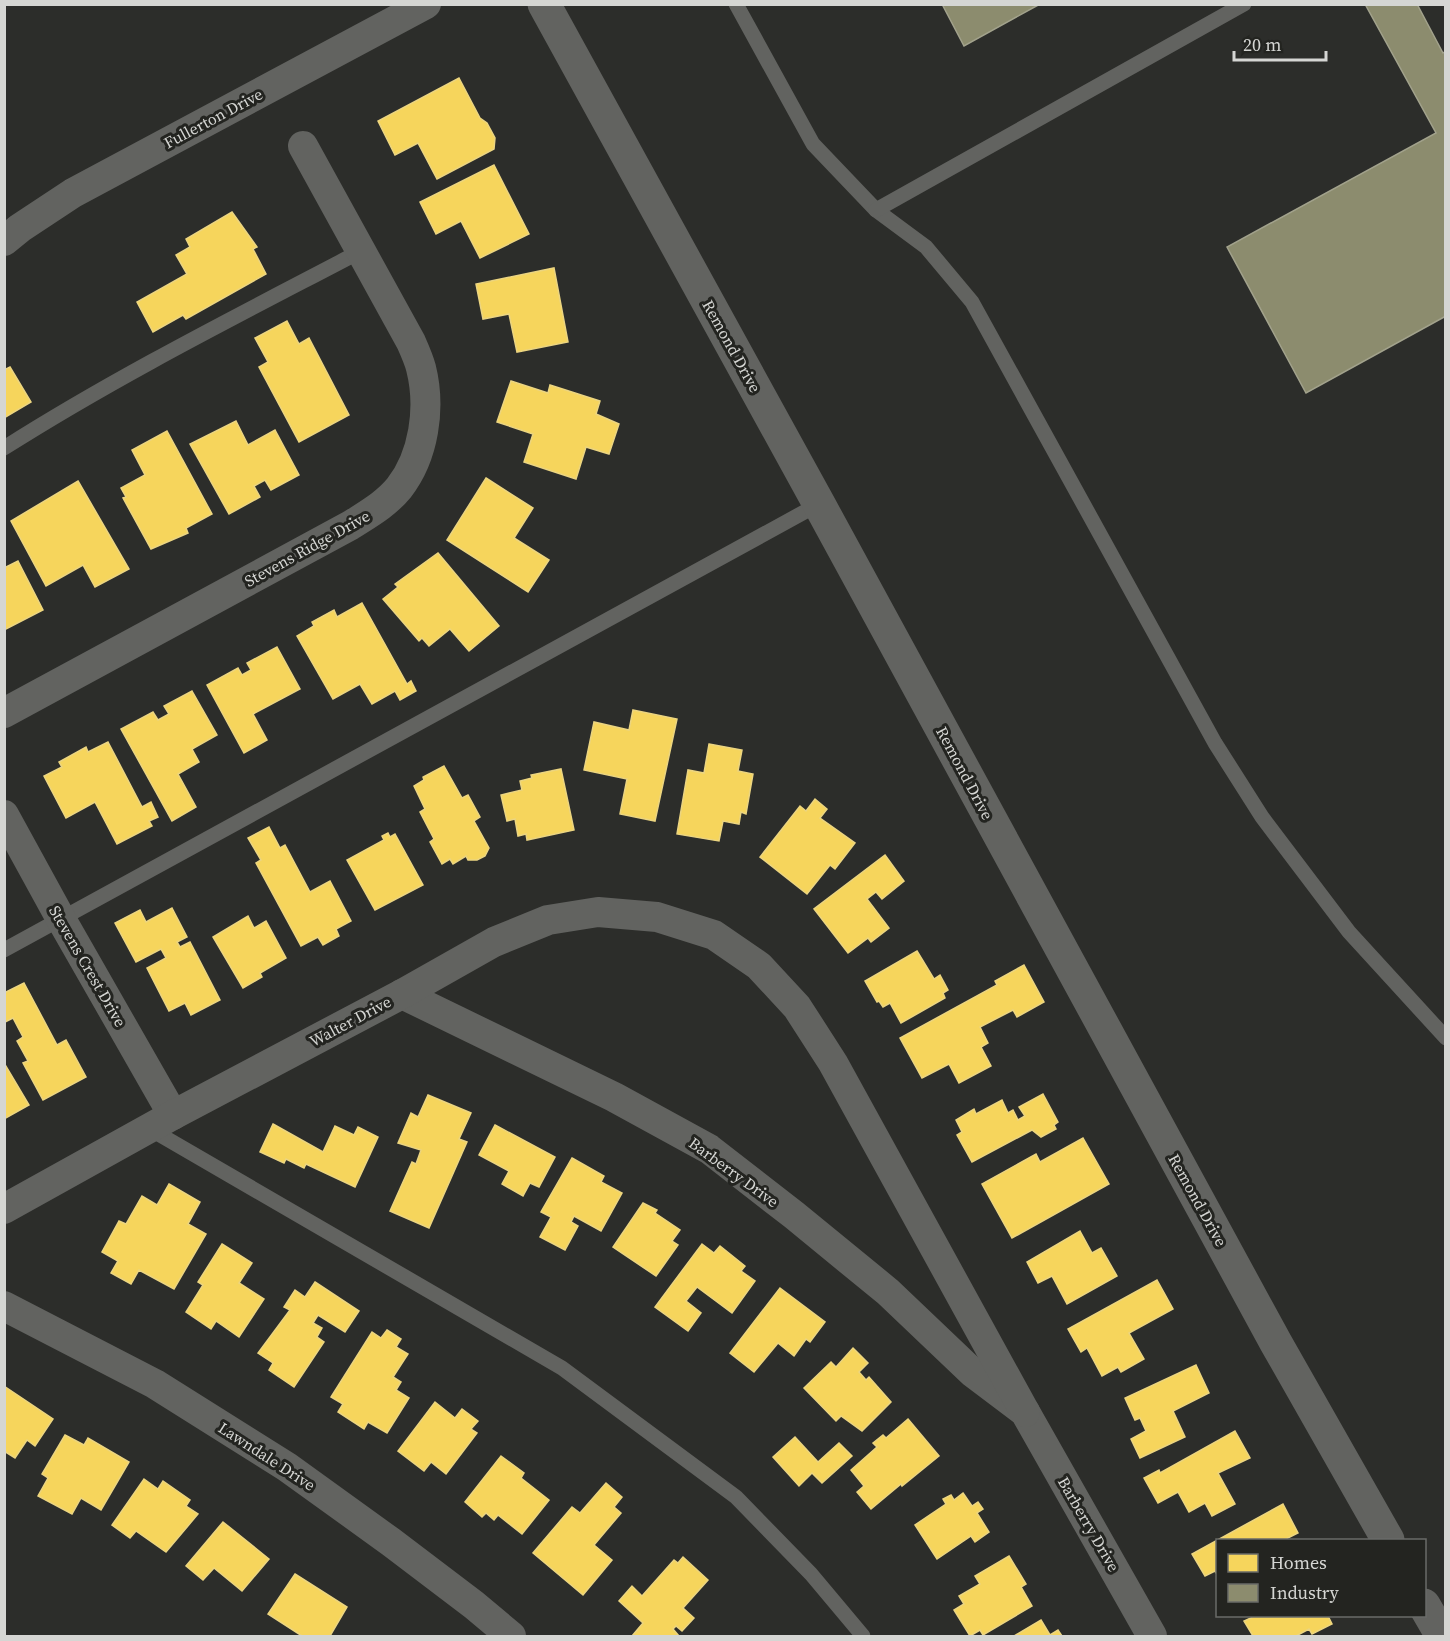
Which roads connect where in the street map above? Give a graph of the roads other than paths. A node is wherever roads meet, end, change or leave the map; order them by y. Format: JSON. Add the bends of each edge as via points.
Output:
{"nodes":[{"id":1,"x":426,"y":4,"type":"edge"},
{"id":2,"x":544,"y":4,"type":"edge"},
{"id":3,"x":736,"y":4,"type":"edge"},
{"id":4,"x":1244,"y":4,"type":"edge"},
{"id":5,"x":303,"y":146,"type":"dead end"},
{"id":6,"x":876,"y":210,"type":"junction"},
{"id":7,"x":4,"y":241,"type":"edge"},
{"id":8,"x":361,"y":251,"type":"junction"},
{"id":9,"x":4,"y":448,"type":"edge"},
{"id":10,"x":819,"y":504,"type":"junction"},
{"id":11,"x":4,"y":713,"type":"edge"},
{"id":12,"x":4,"y":815,"type":"edge"},
{"id":13,"x":61,"y":919,"type":"junction"},
{"id":14,"x":714,"y":935,"type":"joint"},
{"id":15,"x":4,"y":950,"type":"edge"},
{"id":16,"x":402,"y":994,"type":"junction"},
{"id":17,"x":1446,"y":1038,"type":"edge"},
{"id":18,"x":161,"y":1122,"type":"junction"},
{"id":19,"x":4,"y":1209,"type":"edge"},
{"id":20,"x":4,"y":1306,"type":"edge"},
{"id":21,"x":1025,"y":1412,"type":"junction"},
{"id":22,"x":1387,"y":1539,"type":"edge"},
{"id":23,"x":1426,"y":1607,"type":"edge"},
{"id":24,"x":511,"y":1636,"type":"edge"},
{"id":25,"x":863,"y":1636,"type":"edge"},
{"id":26,"x":1152,"y":1636,"type":"edge"},
{"id":27,"x":1442,"y":1636,"type":"edge"}],
"edges":[{"from":1,"to":7,"type":"street","name":"Fullerton Drive","via":[[73,193]]},
{"from":2,"to":10,"type":"street","name":"Remond Drive"},
{"from":3,"to":6,"type":"lane","via":[[813,144]]},
{"from":4,"to":6,"type":"lane"},
{"from":5,"to":8,"type":"street","name":"Stevens Ridge Drive"},
{"from":6,"to":17,"type":"lane","via":[[926,247],[972,302],[1209,733],[1262,817],[1349,932]]},
{"from":8,"to":9,"type":"lane","via":[[162,355]]},
{"from":8,"to":11,"type":"street","name":"Stevens Ridge Drive","via":[[411,342],[426,396],[424,432],[416,458],[399,488],[380,507],[351,525]]},
{"from":10,"to":13,"type":"lane"},
{"from":10,"to":22,"type":"street","name":"Remond Drive"},
{"from":12,"to":13,"type":"street","name":"Stevens Crest Drive"},
{"from":13,"to":15,"type":"lane"},
{"from":13,"to":18,"type":"street","name":"Stevens Crest Drive"},
{"from":14,"to":16,"type":"street","name":"Walter Drive","via":[[657,917],[598,912],[549,920],[494,942]]},
{"from":14,"to":21,"type":"street","name":"Barberry Drive","via":[[759,966],[797,1007],[833,1063]]},
{"from":16,"to":18,"type":"street","name":"Walter Drive"},
{"from":16,"to":21,"type":"street","name":"Barberry Drive","via":[[614,1097],[709,1149],[879,1285],[972,1372]]},
{"from":18,"to":19,"type":"street","name":"Walter Drive"},
{"from":18,"to":25,"type":"lane","via":[[562,1368],[736,1497],[811,1574]]},
{"from":20,"to":24,"type":"street","name":"Lawndale Drive","via":[[155,1384],[288,1467]]},
{"from":21,"to":26,"type":"street","name":"Barberry Drive"},
{"from":23,"to":27,"type":"street"}]}
